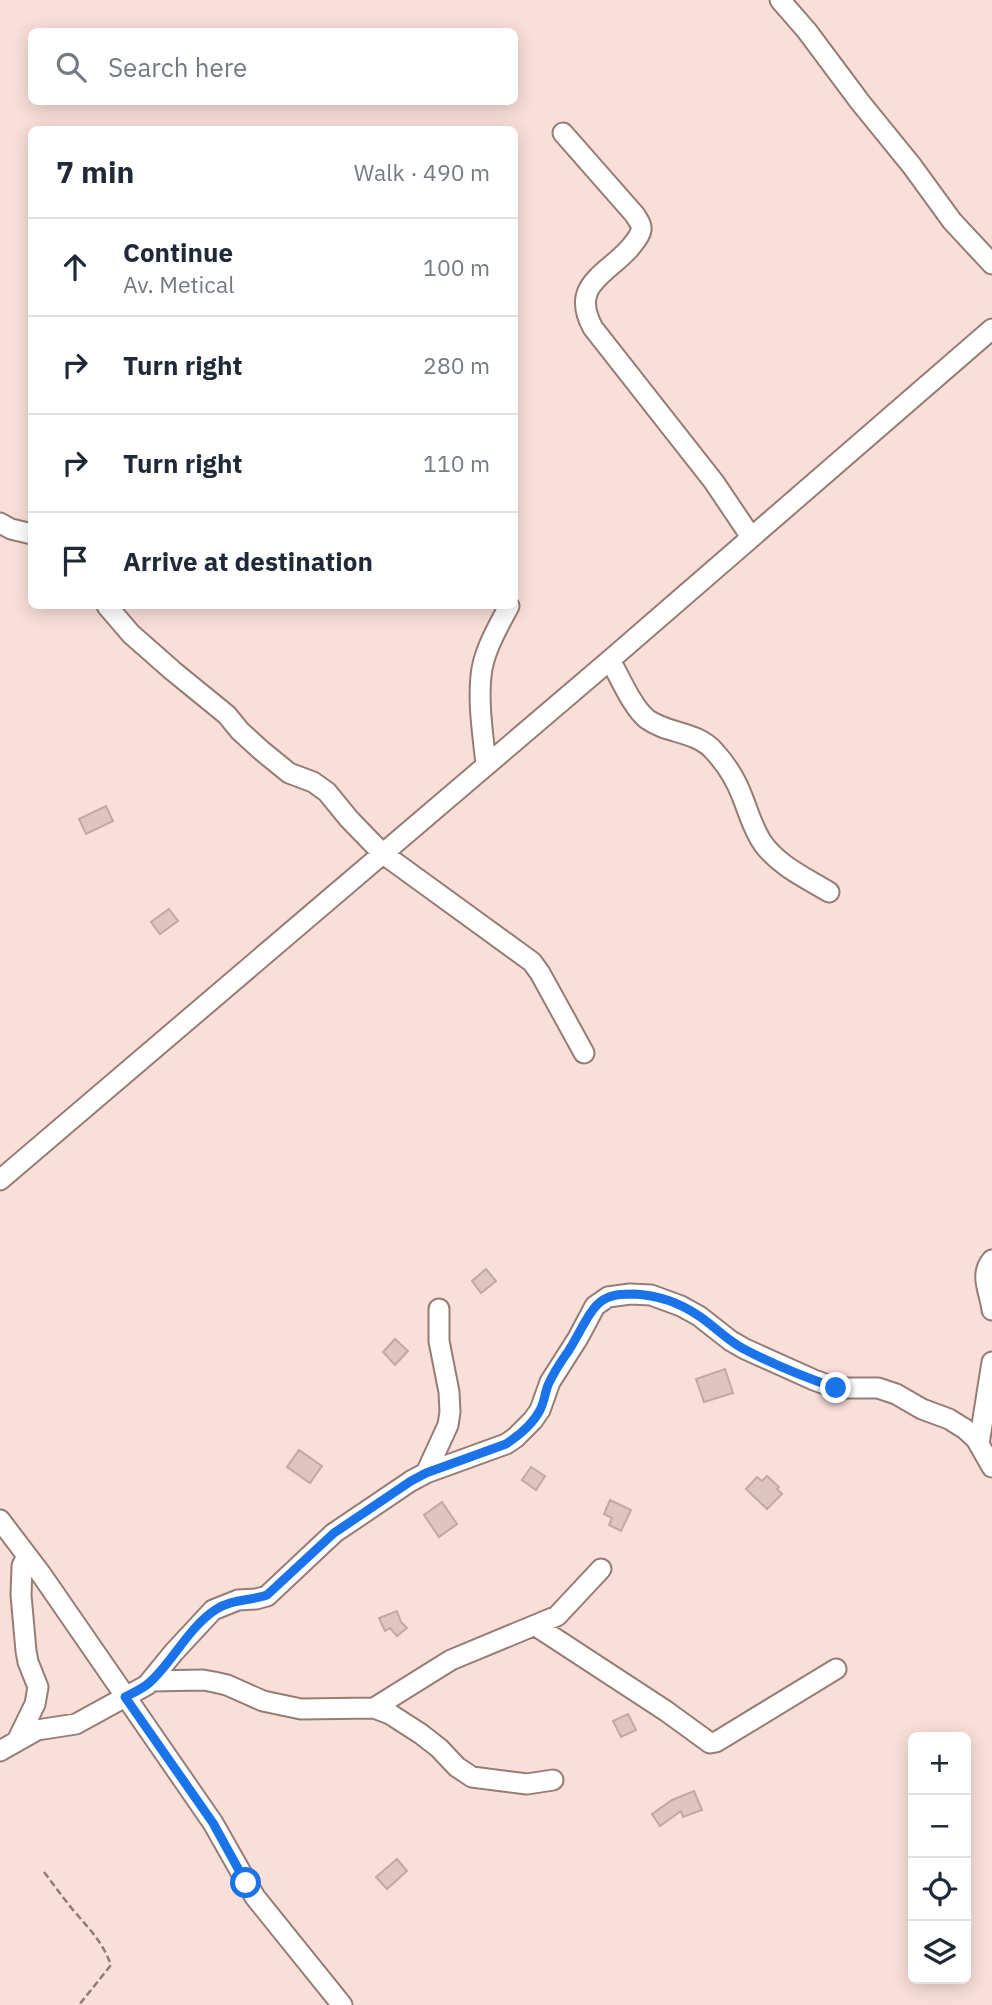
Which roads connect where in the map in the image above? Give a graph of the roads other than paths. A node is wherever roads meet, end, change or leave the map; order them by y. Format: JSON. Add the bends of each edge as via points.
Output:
{"nodes":[{"id":1,"x":780,"y":0,"type":"edge"},
{"id":2,"x":563,"y":133,"type":"dead end"},
{"id":3,"x":992,"y":264,"type":"edge"},
{"id":4,"x":992,"y":329,"type":"edge"},
{"id":5,"x":0,"y":523,"type":"edge"},
{"id":6,"x":28,"y":533,"type":"edge"},
{"id":7,"x":751,"y":537,"type":"junction"},
{"id":8,"x":110,"y":609,"type":"edge"},
{"id":9,"x":507,"y":609,"type":"edge"},
{"id":10,"x":610,"y":660,"type":"junction"},
{"id":11,"x":486,"y":764,"type":"junction"},
{"id":12,"x":382,"y":853,"type":"junction"},
{"id":13,"x":829,"y":892,"type":"dead end"},
{"id":14,"x":584,"y":1053,"type":"dead end"},
{"id":15,"x":0,"y":1180,"type":"edge"},
{"id":16,"x":992,"y":1260,"type":"edge"},
{"id":17,"x":439,"y":1309,"type":"dead end"},
{"id":18,"x":992,"y":1310,"type":"edge"},
{"id":19,"x":992,"y":1362,"type":"edge"},
{"id":20,"x":979,"y":1444,"type":"junction"},
{"id":21,"x":992,"y":1467,"type":"edge"},
{"id":22,"x":426,"y":1473,"type":"junction"},
{"id":23,"x":0,"y":1520,"type":"edge"},
{"id":24,"x":27,"y":1556,"type":"junction"},
{"id":25,"x":601,"y":1569,"type":"dead end"},
{"id":26,"x":536,"y":1626,"type":"junction"},
{"id":27,"x":836,"y":1669,"type":"dead end"},
{"id":28,"x":151,"y":1681,"type":"junction"},
{"id":29,"x":125,"y":1697,"type":"junction"},
{"id":30,"x":374,"y":1707,"type":"junction"},
{"id":31,"x":8,"y":1746,"type":"edge"},
{"id":32,"x":553,"y":1780,"type":"dead end"},
{"id":33,"x":342,"y":2005,"type":"edge"}],
"edges":[{"from":1,"to":3,"type":"street","via":[[952,221]]},
{"from":2,"to":7,"type":"street","via":[[641,226],[634,243],[587,292],[587,317]]},
{"from":4,"to":7,"type":"street"},
{"from":5,"to":6,"type":"street"},
{"from":7,"to":10,"type":"street"},
{"from":8,"to":12,"type":"street","via":[[131,634],[227,715],[262,751],[289,773],[327,792]]},
{"from":9,"to":11,"type":"street","via":[[481,674]]},
{"from":10,"to":11,"type":"street"},
{"from":10,"to":13,"type":"street","via":[[649,720],[702,740],[715,751],[738,786],[759,837],[774,856]]},
{"from":11,"to":12,"type":"street"},
{"from":12,"to":14,"type":"street","via":[[532,962]]},
{"from":12,"to":15,"type":"street"},
{"from":16,"to":18,"type":"street","via":[[985,1275]]},
{"from":17,"to":22,"type":"street","via":[[450,1412]]},
{"from":19,"to":20,"type":"street"},
{"from":20,"to":21,"type":"street"},
{"from":20,"to":22,"type":"street","via":[[949,1419],[896,1394],[878,1388],[836,1388],[814,1380],[745,1349],[681,1306],[651,1295],[630,1294],[608,1297],[595,1306],[550,1382],[540,1410],[516,1438]]},
{"from":22,"to":28,"type":"street","via":[[334,1533],[267,1595],[214,1610]]},
{"from":23,"to":24,"type":"street"},
{"from":24,"to":29,"type":"street"},
{"from":24,"to":31,"type":"street","via":[[21,1595],[26,1651],[38,1687],[35,1704]]},
{"from":25,"to":26,"type":"street","via":[[557,1616]]},
{"from":26,"to":27,"type":"street","via":[[710,1743]]},
{"from":26,"to":30,"type":"street","via":[[451,1660]]},
{"from":28,"to":29,"type":"street"},
{"from":28,"to":30,"type":"street","via":[[204,1680],[301,1709]]},
{"from":29,"to":31,"type":"street","via":[[76,1724],[37,1730]]},
{"from":29,"to":33,"type":"street","via":[[213,1823],[255,1897]]},
{"from":30,"to":32,"type":"street","via":[[421,1734],[472,1777],[527,1784]]}]}
